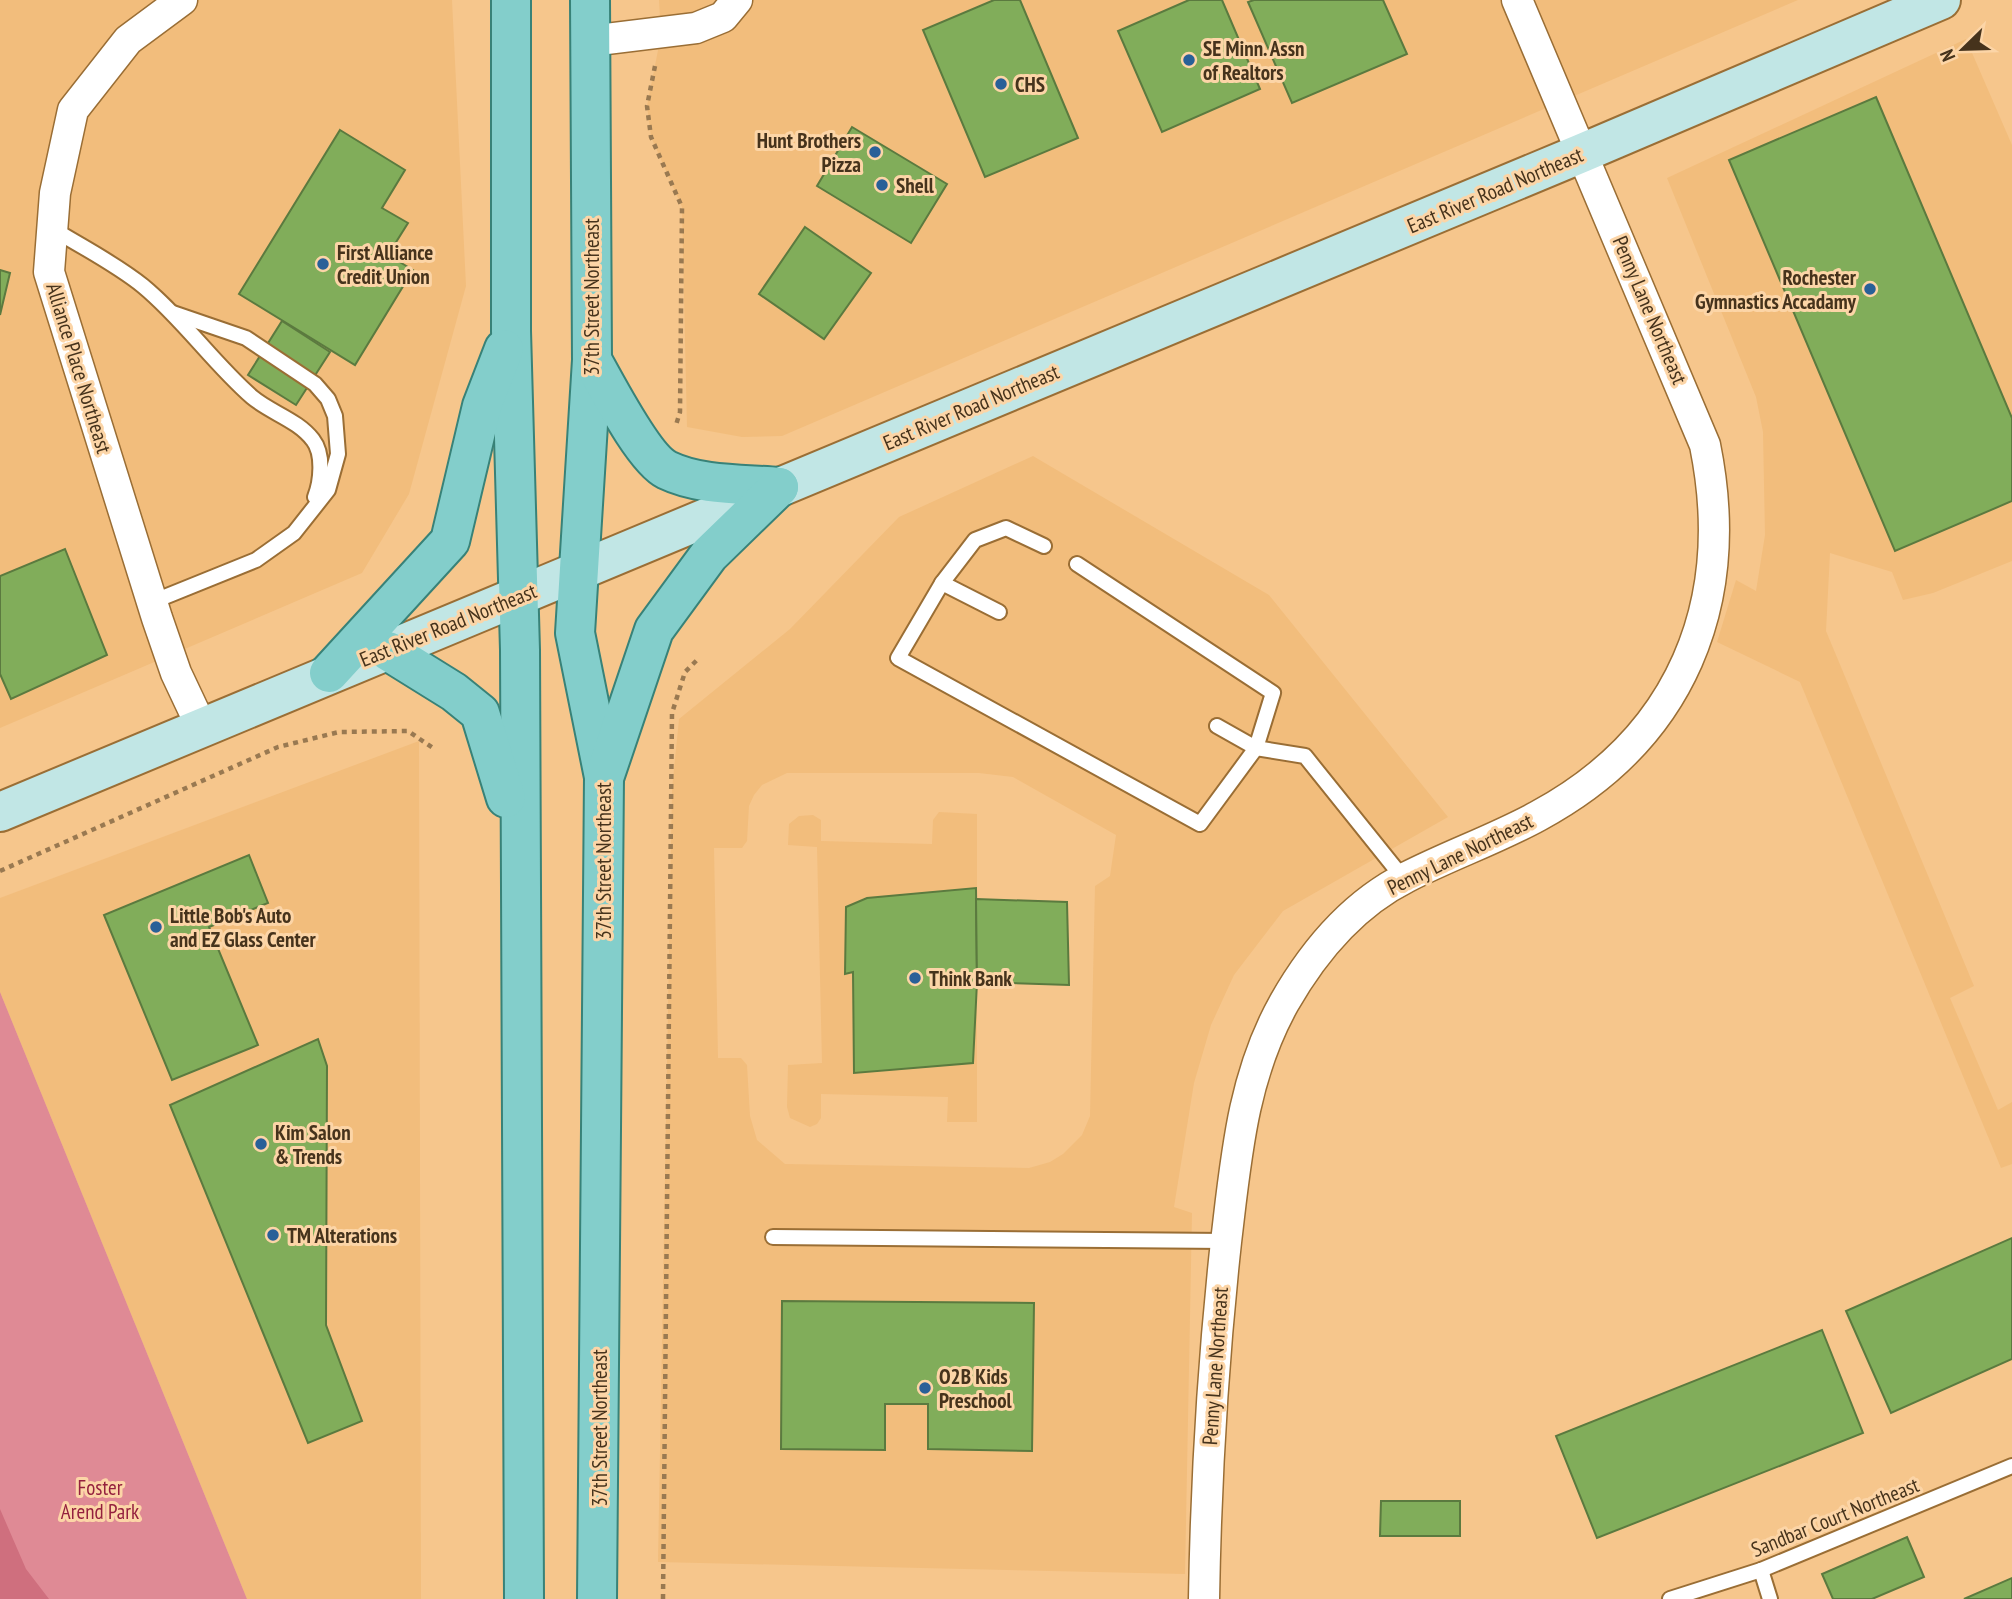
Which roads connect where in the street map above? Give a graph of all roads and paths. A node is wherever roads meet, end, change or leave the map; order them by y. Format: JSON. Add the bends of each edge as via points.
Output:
{"nodes":[{"id":1,"x":182,"y":0,"type":"edge"},
{"id":2,"x":511,"y":0,"type":"edge"},
{"id":3,"x":590,"y":0,"type":"edge"},
{"id":4,"x":737,"y":0,"type":"edge"},
{"id":5,"x":1517,"y":0,"type":"edge"},
{"id":6,"x":1941,"y":0,"type":"edge"},
{"id":7,"x":661,"y":35,"type":"junction"},
{"id":8,"x":590,"y":41,"type":"junction"},
{"id":9,"x":1583,"y":153,"type":"junction"},
{"id":10,"x":53,"y":229,"type":"junction"},
{"id":11,"x":173,"y":313,"type":"junction"},
{"id":12,"x":511,"y":331,"type":"junction"},
{"id":13,"x":592,"y":360,"type":"junction"},
{"id":14,"x":676,"y":425,"type":"dead end"},
{"id":15,"x":779,"y":487,"type":"junction"},
{"id":16,"x":308,"y":515,"type":"junction"},
{"id":17,"x":1044,"y":546,"type":"dead end"},
{"id":18,"x":1077,"y":564,"type":"dead end"},
{"id":19,"x":580,"y":571,"type":"junction"},
{"id":20,"x":942,"y":583,"type":"junction"},
{"id":21,"x":516,"y":599,"type":"junction"},
{"id":22,"x":152,"y":601,"type":"junction"},
{"id":23,"x":999,"y":612,"type":"dead end"},
{"id":24,"x":388,"y":650,"type":"junction"},
{"id":25,"x":698,"y":659,"type":"dead end"},
{"id":26,"x":329,"y":673,"type":"junction"},
{"id":27,"x":201,"y":726,"type":"junction"},
{"id":28,"x":1217,"y":726,"type":"dead end"},
{"id":29,"x":433,"y":748,"type":"dead end"},
{"id":30,"x":1256,"y":748,"type":"junction"},
{"id":31,"x":604,"y":777,"type":"junction"},
{"id":32,"x":0,"y":812,"type":"edge"},
{"id":33,"x":519,"y":845,"type":"junction"},
{"id":34,"x":0,"y":871,"type":"edge"},
{"id":35,"x":1403,"y":878,"type":"junction"},
{"id":36,"x":774,"y":1237,"type":"dead end"},
{"id":37,"x":1227,"y":1241,"type":"junction"},
{"id":38,"x":2012,"y":1466,"type":"edge"},
{"id":39,"x":1761,"y":1570,"type":"junction"},
{"id":40,"x":524,"y":1599,"type":"edge"},
{"id":41,"x":597,"y":1599,"type":"edge"},
{"id":42,"x":663,"y":1599,"type":"edge"},
{"id":43,"x":1205,"y":1599,"type":"edge"},
{"id":44,"x":1670,"y":1599,"type":"edge"},
{"id":45,"x":1770,"y":1599,"type":"edge"}],
"edges":[{"from":1,"to":10,"type":"street","name":"Alliance Place Northeast","via":[[128,40],[73,110],[55,193]]},
{"from":2,"to":12,"type":"main road"},
{"from":3,"to":8,"type":"main road","name":"37th Street Northeast"},
{"from":4,"to":7,"type":"street","via":[[723,17]]},
{"from":5,"to":9,"type":"street","name":"Penny Lane Northeast"},
{"from":6,"to":9,"type":"street","name":"East River Road Northeast"},
{"from":7,"to":8,"type":"street"},
{"from":7,"to":14,"type":"path","via":[[647,106],[651,137],[681,207],[680,412]]},
{"from":8,"to":13,"type":"main road","name":"37th Street Northeast"},
{"from":9,"to":15,"type":"street","name":"East River Road Northeast"},
{"from":9,"to":35,"type":"street","name":"Penny Lane Northeast","via":[[1705,445],[1714,489],[1714,530],[1700,624],[1684,672],[1661,712],[1630,750],[1589,784],[1538,816]]},
{"from":10,"to":11,"type":"lane","via":[[142,285]]},
{"from":10,"to":22,"type":"street","name":"Alliance Place Northeast","via":[[49,272]]},
{"from":11,"to":16,"type":"lane","via":[[220,369],[315,442],[321,484]]},
{"from":11,"to":16,"type":"lane","via":[[246,338],[315,384],[328,399],[335,416],[338,454],[328,490]]},
{"from":12,"to":21,"type":"main road"},
{"from":12,"to":26,"type":"main road","via":[[482,406],[450,541]]},
{"from":13,"to":15,"type":"main road","via":[[651,457],[667,470],[703,481]]},
{"from":13,"to":19,"type":"main road","name":"37th Street Northeast"},
{"from":15,"to":19,"type":"street","name":"East River Road Northeast"},
{"from":15,"to":31,"type":"main road","via":[[709,555],[654,629]]},
{"from":16,"to":22,"type":"lane","via":[[294,533],[256,561]]},
{"from":17,"to":20,"type":"lane","via":[[1006,528],[975,540]]},
{"from":18,"to":30,"type":"lane","via":[[1273,693]]},
{"from":19,"to":21,"type":"street","name":"East River Road Northeast"},
{"from":19,"to":31,"type":"main road","name":"37th Street Northeast","via":[[575,633]]},
{"from":20,"to":23,"type":"lane"},
{"from":20,"to":30,"type":"lane","via":[[898,658],[1200,824]]},
{"from":21,"to":24,"type":"street","name":"East River Road Northeast"},
{"from":21,"to":33,"type":"main road"},
{"from":22,"to":27,"type":"street","name":"Alliance Place Northeast","via":[[176,673]]},
{"from":24,"to":26,"type":"street","name":"East River Road Northeast"},
{"from":24,"to":33,"type":"main road","via":[[480,712]]},
{"from":25,"to":42,"type":"path","via":[[685,672],[671,713]]},
{"from":26,"to":27,"type":"street","name":"East River Road Northeast"},
{"from":27,"to":32,"type":"street","name":"East River Road Northeast"},
{"from":28,"to":30,"type":"lane"},
{"from":29,"to":34,"type":"path","via":[[408,731],[339,732],[278,747]]},
{"from":30,"to":35,"type":"lane","via":[[1305,756]]},
{"from":31,"to":41,"type":"main road","name":"37th Street Northeast"},
{"from":33,"to":40,"type":"main road"},
{"from":35,"to":37,"type":"street","name":"Penny Lane Northeast","via":[[1332,934],[1282,1006],[1245,1101]]},
{"from":36,"to":37,"type":"lane"},
{"from":37,"to":43,"type":"street","name":"Penny Lane Northeast","via":[[1213,1376]]},
{"from":38,"to":39,"type":"lane","name":"Sandbar Court Northeast"},
{"from":39,"to":44,"type":"lane","name":"Sandbar Court Northeast"},
{"from":39,"to":45,"type":"lane"}]}
